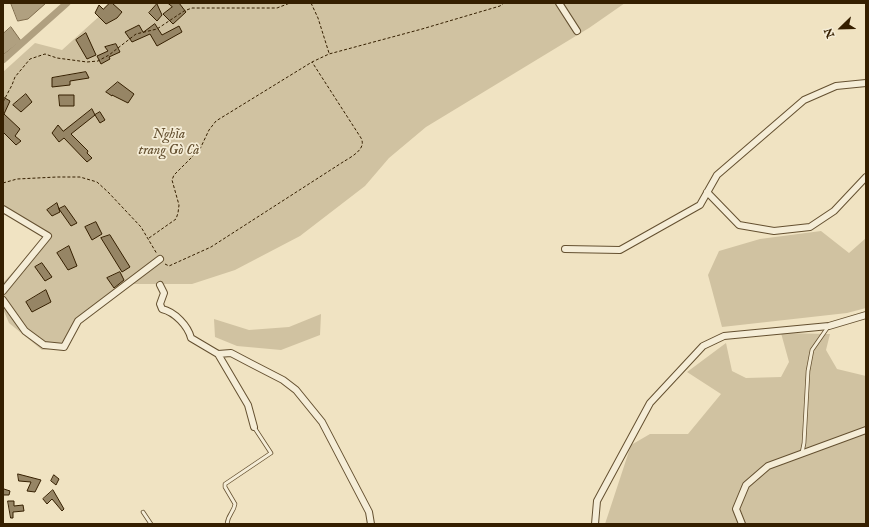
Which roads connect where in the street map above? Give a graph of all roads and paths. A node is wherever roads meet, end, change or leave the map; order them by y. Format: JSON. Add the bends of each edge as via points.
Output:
{"nodes":[{"id":1,"x":290,"y":3,"type":"edge"},
{"id":2,"x":311,"y":3,"type":"edge"},
{"id":3,"x":504,"y":3,"type":"edge"},
{"id":4,"x":559,"y":3,"type":"edge"},
{"id":5,"x":577,"y":31,"type":"dead end"},
{"id":6,"x":329,"y":54,"type":"junction"},
{"id":7,"x":312,"y":62,"type":"junction"},
{"id":8,"x":866,"y":83,"type":"edge"},
{"id":9,"x":3,"y":102,"type":"edge"},
{"id":10,"x":866,"y":177,"type":"edge"},
{"id":11,"x":3,"y":183,"type":"edge"},
{"id":12,"x":707,"y":192,"type":"junction"},
{"id":13,"x":3,"y":209,"type":"edge"},
{"id":14,"x":148,"y":239,"type":"junction"},
{"id":15,"x":564,"y":249,"type":"dead end"},
{"id":16,"x":160,"y":259,"type":"junction"},
{"id":17,"x":160,"y":285,"type":"dead end"},
{"id":18,"x":3,"y":291,"type":"edge"},
{"id":19,"x":3,"y":300,"type":"edge"},
{"id":20,"x":866,"y":315,"type":"edge"},
{"id":21,"x":829,"y":326,"type":"junction"},
{"id":22,"x":218,"y":354,"type":"junction"},
{"id":23,"x":248,"y":418,"type":"dead end"},
{"id":24,"x":254,"y":427,"type":"junction"},
{"id":25,"x":866,"y":430,"type":"edge"},
{"id":26,"x":802,"y":453,"type":"junction"},
{"id":27,"x":143,"y":512,"type":"dead end"},
{"id":28,"x":150,"y":524,"type":"edge"},
{"id":29,"x":227,"y":524,"type":"edge"},
{"id":30,"x":371,"y":524,"type":"edge"},
{"id":31,"x":595,"y":524,"type":"edge"},
{"id":32,"x":742,"y":524,"type":"edge"}],
"edges":[{"from":1,"to":9,"type":"path","via":[[277,8],[184,10],[157,29],[136,34],[98,61],[87,62],[45,54],[36,56],[30,59],[15,77]]},
{"from":2,"to":6,"type":"path"},
{"from":3,"to":6,"type":"path","via":[[422,29]]},
{"from":4,"to":5,"type":"street"},
{"from":6,"to":7,"type":"path"},
{"from":7,"to":14,"type":"path","via":[[216,121],[200,149],[174,175],[172,180],[179,205],[176,219]]},
{"from":7,"to":16,"type":"path","via":[[361,138],[363,146],[344,162],[211,247],[169,266]]},
{"from":8,"to":12,"type":"street","via":[[836,86],[804,100],[717,175]]},
{"from":10,"to":12,"type":"street","via":[[834,211],[810,227],[774,231],[739,224]]},
{"from":11,"to":14,"type":"path","via":[[17,179],[64,177],[80,177],[97,182],[141,227]]},
{"from":12,"to":15,"type":"street","via":[[700,205],[620,250]]},
{"from":13,"to":18,"type":"street","via":[[48,236]]},
{"from":14,"to":16,"type":"path"},
{"from":16,"to":19,"type":"street","via":[[78,321],[64,347],[44,345],[25,332]]},
{"from":17,"to":22,"type":"street","via":[[164,293],[160,304],[162,309],[169,311],[189,330],[191,338]]},
{"from":20,"to":21,"type":"street"},
{"from":21,"to":26,"type":"lane","via":[[812,350]]},
{"from":21,"to":31,"type":"street","via":[[724,336],[703,346],[650,403],[597,501]]},
{"from":22,"to":24,"type":"street","via":[[248,405]]},
{"from":22,"to":30,"type":"street","via":[[231,353],[283,380],[296,390],[322,422],[369,512]]},
{"from":23,"to":24,"type":"lane"},
{"from":24,"to":29,"type":"lane","via":[[271,453],[225,484],[235,504],[227,517]]},
{"from":25,"to":26,"type":"street"},
{"from":26,"to":32,"type":"street","via":[[768,466],[746,485],[736,509]]},
{"from":27,"to":28,"type":"lane"}]}
